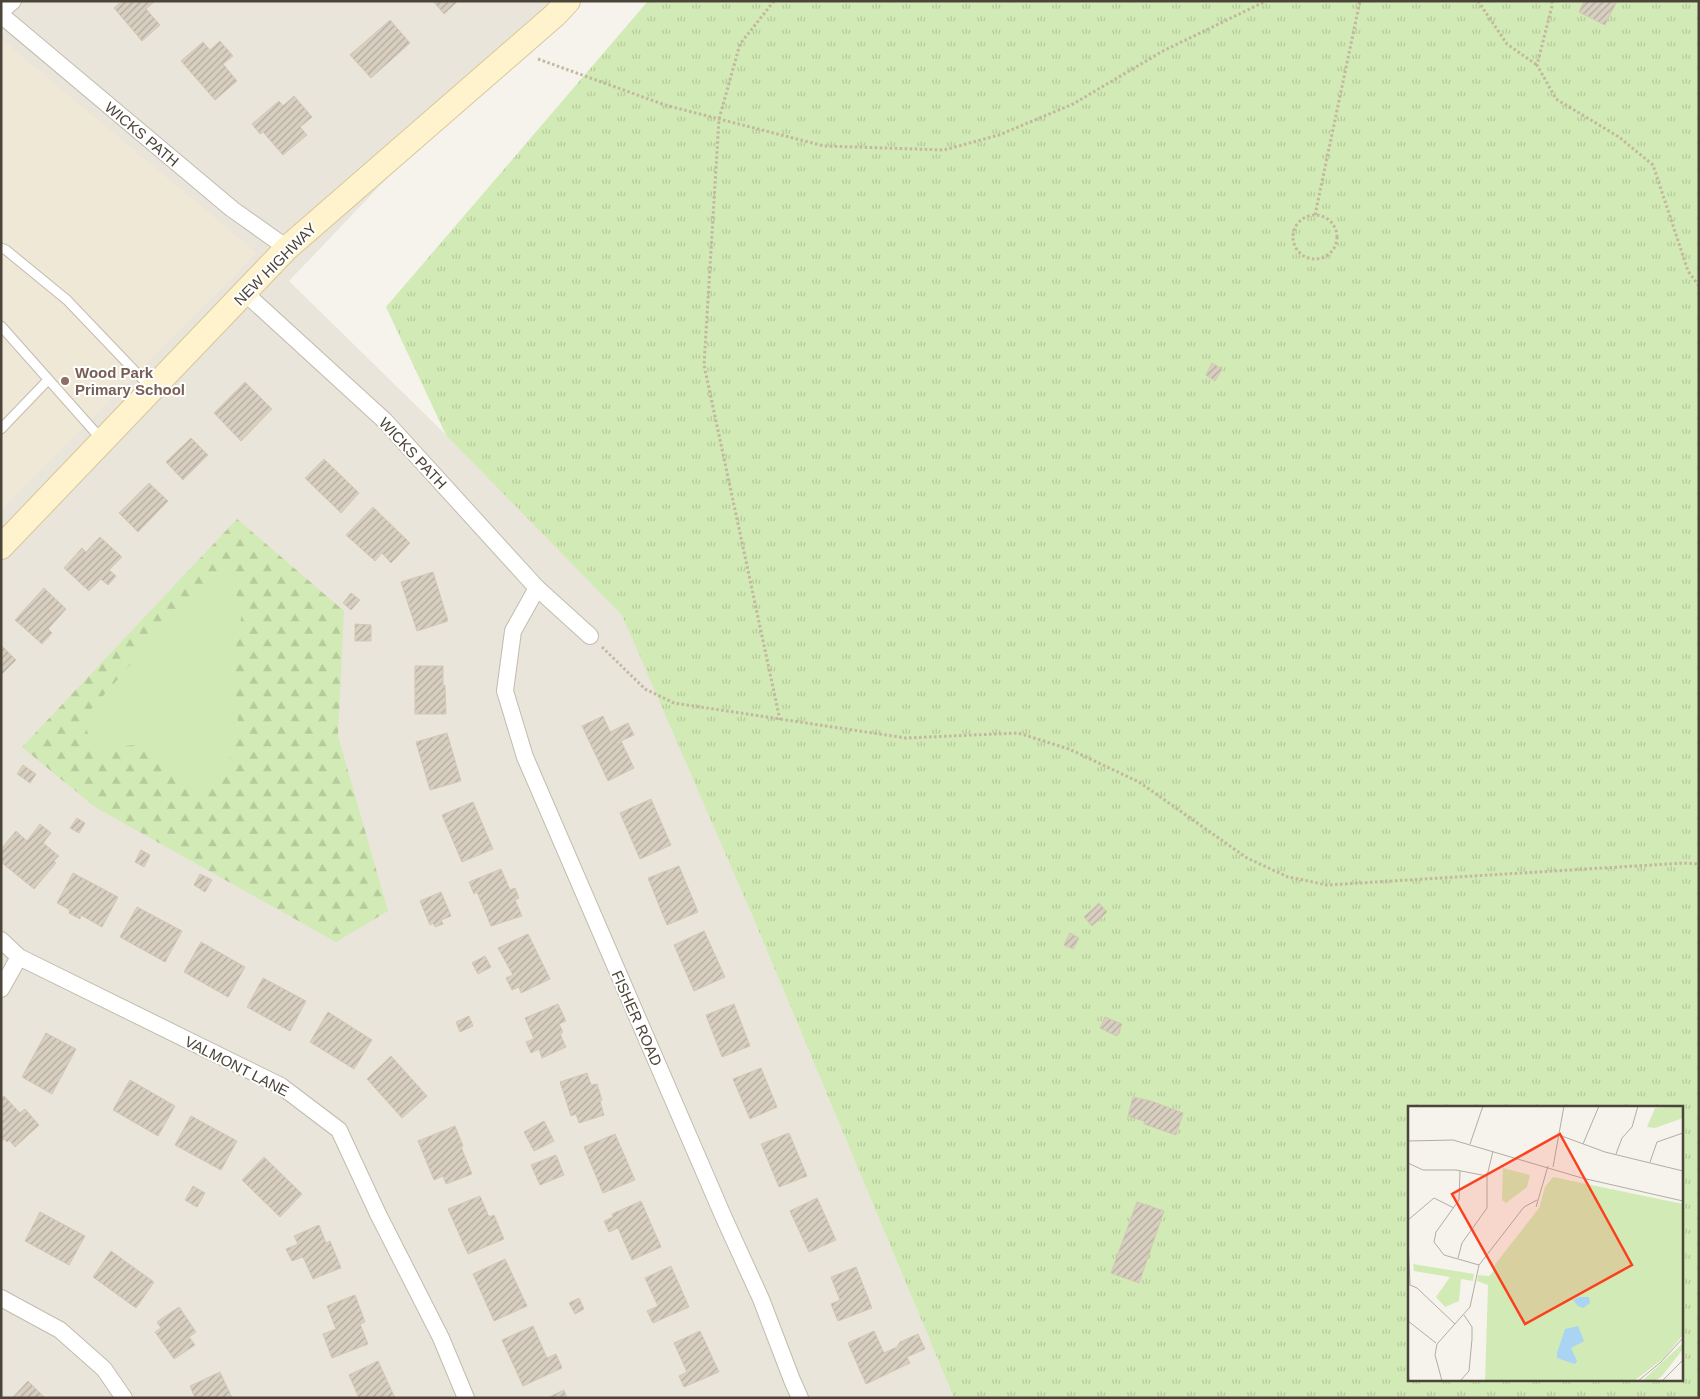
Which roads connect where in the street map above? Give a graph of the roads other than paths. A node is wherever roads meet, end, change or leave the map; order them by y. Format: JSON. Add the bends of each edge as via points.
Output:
{"nodes":[{"id":1,"x":12,"y":1,"type":"edge"},
{"id":2,"x":568,"y":1,"type":"edge"},
{"id":3,"x":1,"y":11,"type":"edge"},
{"id":4,"x":1,"y":15,"type":"edge"},
{"id":5,"x":1,"y":248,"type":"edge"},
{"id":6,"x":287,"y":248,"type":"junction"},
{"id":7,"x":245,"y":292,"type":"junction"},
{"id":8,"x":1,"y":326,"type":"edge"},
{"id":9,"x":48,"y":380,"type":"junction"},
{"id":10,"x":153,"y":389,"type":"junction"},
{"id":11,"x":1,"y":429,"type":"edge"},
{"id":12,"x":103,"y":441,"type":"junction"},
{"id":13,"x":1,"y":547,"type":"edge"},
{"id":14,"x":536,"y":588,"type":"junction"},
{"id":15,"x":590,"y":636,"type":"road end"},
{"id":16,"x":1,"y":940,"type":"edge"},
{"id":17,"x":19,"y":957,"type":"junction"},
{"id":18,"x":1,"y":990,"type":"edge"},
{"id":19,"x":1,"y":1298,"type":"edge"},
{"id":20,"x":124,"y":1398,"type":"edge"},
{"id":21,"x":466,"y":1398,"type":"edge"},
{"id":22,"x":800,"y":1398,"type":"edge"}],
"edges":[{"from":1,"to":3,"type":"street"},
{"from":2,"to":6,"type":"street","name":"NEW HIGHWAY"},
{"from":4,"to":6,"type":"street","name":"WICKS PATH","via":[[232,209]]},
{"from":5,"to":10,"type":"lane","via":[[67,300]]},
{"from":6,"to":7,"type":"street","name":"NEW HIGHWAY"},
{"from":7,"to":10,"type":"street","name":"NEW HIGHWAY"},
{"from":7,"to":14,"type":"street","name":"WICKS PATH","via":[[385,421]]},
{"from":8,"to":9,"type":"lane"},
{"from":9,"to":11,"type":"lane"},
{"from":9,"to":12,"type":"lane"},
{"from":10,"to":12,"type":"street","name":"NEW HIGHWAY"},
{"from":12,"to":13,"type":"street","name":"NEW HIGHWAY"},
{"from":14,"to":15,"type":"street","name":"WICKS PATH"},
{"from":14,"to":22,"type":"street","name":"FISHER ROAD","via":[[513,631],[506,691],[525,757],[761,1299]]},
{"from":16,"to":17,"type":"street","name":"VALMONT LANE"},
{"from":17,"to":18,"type":"street"},
{"from":17,"to":21,"type":"street","name":"VALMONT LANE","via":[[281,1086],[340,1130],[378,1214],[441,1338]]},
{"from":19,"to":20,"type":"street","via":[[60,1330],[104,1369]]}]}
